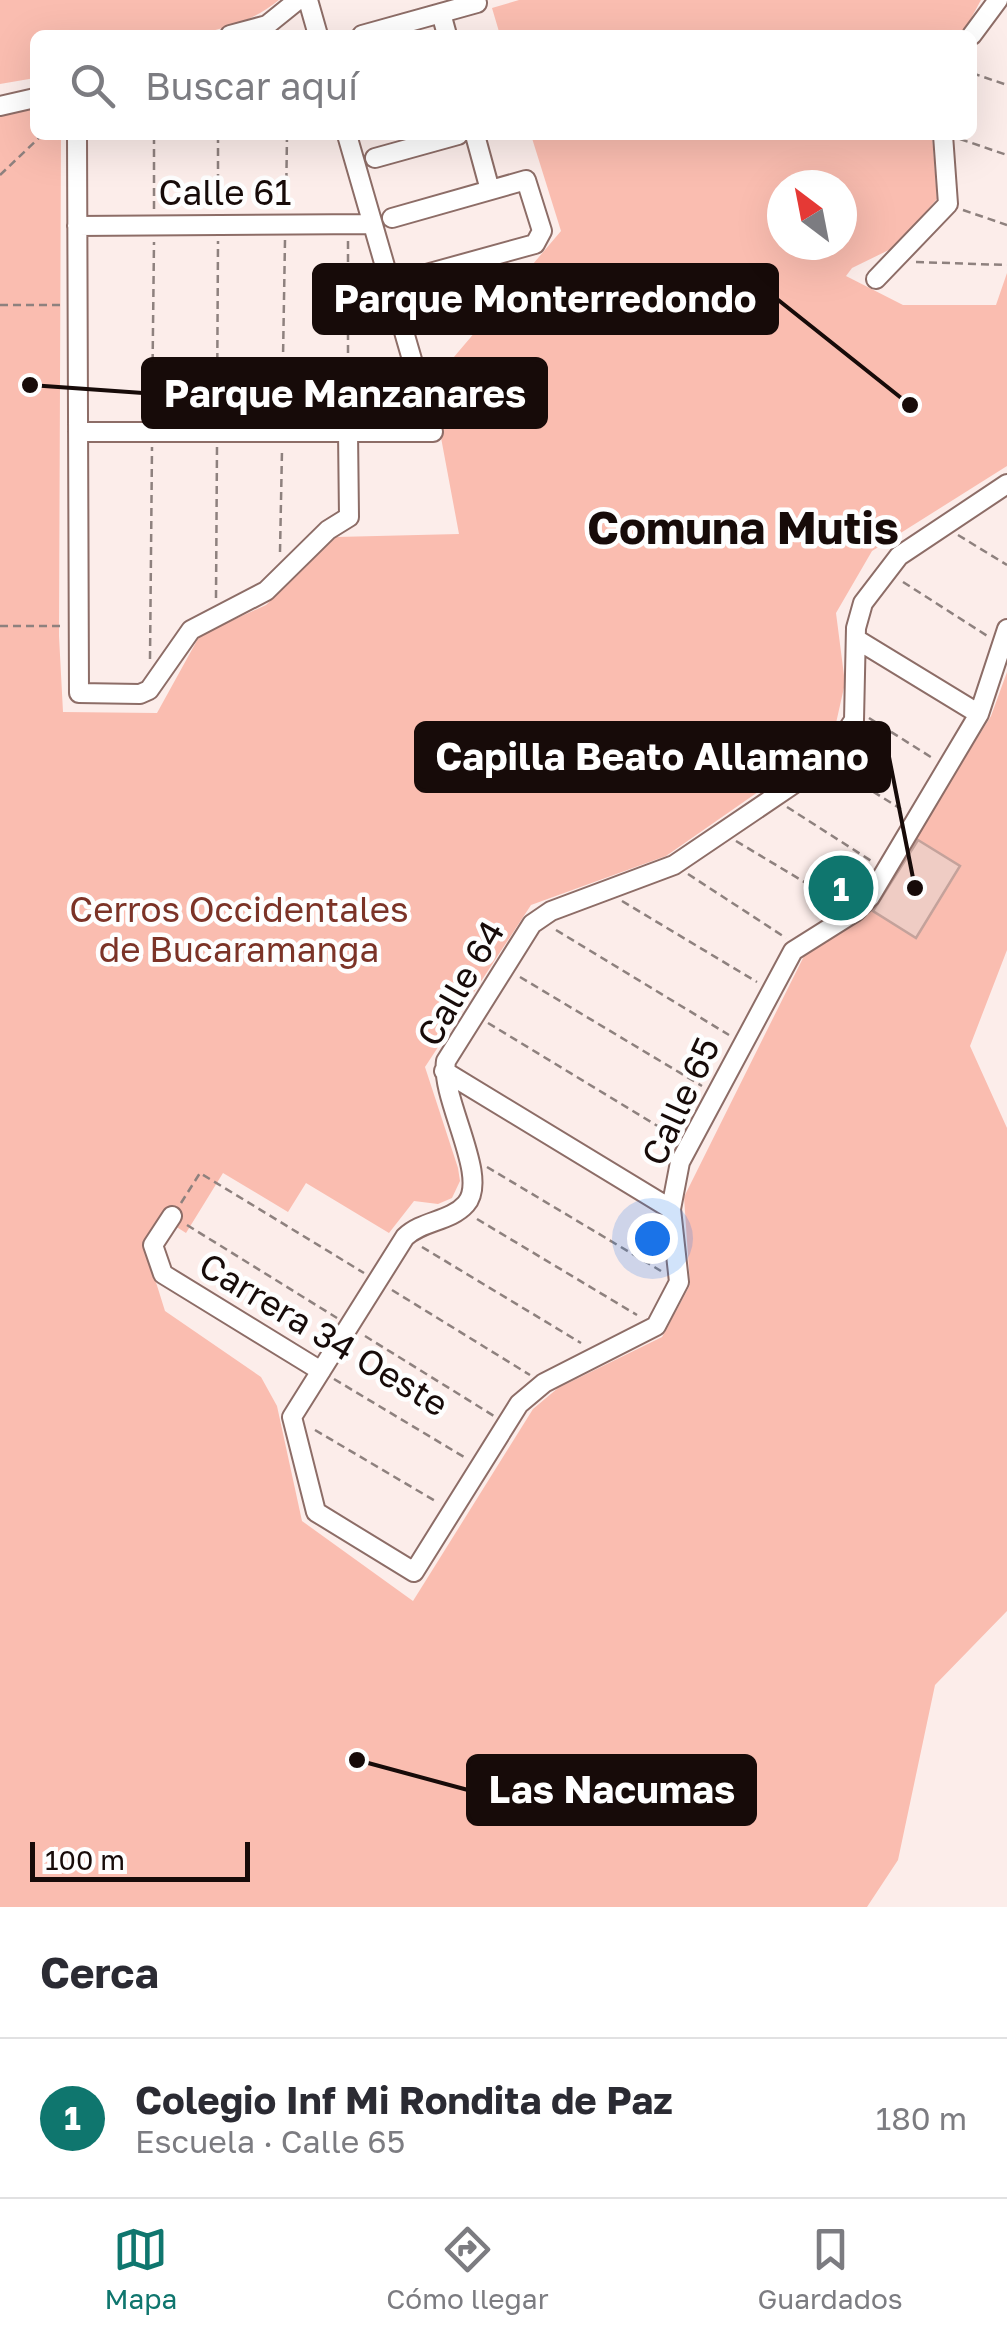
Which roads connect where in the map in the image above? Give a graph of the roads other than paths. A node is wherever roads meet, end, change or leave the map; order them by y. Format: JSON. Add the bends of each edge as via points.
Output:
{"nodes":[{"id":1,"x":298,"y":0,"type":"edge"},
{"id":2,"x":308,"y":0,"type":"edge"},
{"id":3,"x":476,"y":0,"type":"edge"},
{"id":4,"x":998,"y":0,"type":"edge"},
{"id":5,"x":441,"y":13,"type":"junction"},
{"id":6,"x":249,"y":30,"type":"edge"},
{"id":7,"x":317,"y":30,"type":"edge"},
{"id":8,"x":380,"y":30,"type":"edge"},
{"id":9,"x":446,"y":30,"type":"edge"},
{"id":10,"x":976,"y":30,"type":"edge"},
{"id":11,"x":30,"y":99,"type":"edge"},
{"id":12,"x":0,"y":106,"type":"edge"},
{"id":13,"x":77,"y":140,"type":"edge"},
{"id":14,"x":348,"y":140,"type":"edge"},
{"id":15,"x":440,"y":140,"type":"edge"},
{"id":16,"x":476,"y":140,"type":"edge"},
{"id":17,"x":949,"y":140,"type":"edge"},
{"id":18,"x":375,"y":158,"type":"dead end"},
{"id":19,"x":490,"y":190,"type":"junction"},
{"id":20,"x":392,"y":218,"type":"dead end"},
{"id":21,"x":373,"y":224,"type":"junction"},
{"id":22,"x":77,"y":226,"type":"junction"},
{"id":23,"x":408,"y":279,"type":"dead end"},
{"id":24,"x":876,"y":279,"type":"dead end"},
{"id":25,"x":78,"y":432,"type":"junction"},
{"id":26,"x":348,"y":432,"type":"junction"},
{"id":27,"x":1007,"y":484,"type":"edge"},
{"id":28,"x":1004,"y":637,"type":"edge"},
{"id":29,"x":856,"y":639,"type":"junction"},
{"id":30,"x":979,"y":714,"type":"junction"},
{"id":31,"x":444,"y":1071,"type":"junction"},
{"id":32,"x":672,"y":1209,"type":"junction"},
{"id":33,"x":172,"y":1216,"type":"road end"},
{"id":34,"x":321,"y":1371,"type":"junction"}],
"edges":[{"from":1,"to":6,"type":"street","via":[[268,25]]},
{"from":2,"to":7,"type":"street"},
{"from":3,"to":5,"type":"street"},
{"from":4,"to":10,"type":"street"},
{"from":5,"to":8,"type":"street"},
{"from":5,"to":9,"type":"street"},
{"from":11,"to":12,"type":"street"},
{"from":13,"to":22,"type":"street"},
{"from":14,"to":21,"type":"street"},
{"from":15,"to":18,"type":"street"},
{"from":16,"to":19,"type":"street"},
{"from":17,"to":24,"type":"street","via":[[948,204]]},
{"from":19,"to":20,"type":"street"},
{"from":19,"to":23,"type":"street","via":[[526,180],[542,231],[535,244]]},
{"from":21,"to":22,"type":"street","name":"Calle 61"},
{"from":21,"to":26,"type":"street","via":[[432,432]]},
{"from":22,"to":25,"type":"street"},
{"from":25,"to":26,"type":"street"},
{"from":25,"to":26,"type":"street","via":[[78,693],[140,694],[150,690],[192,630],[248,602],[349,518]]},
{"from":27,"to":29,"type":"street","name":"Calle 64","via":[[885,570],[859,613]]},
{"from":28,"to":30,"type":"street","name":"Calle 65"},
{"from":29,"to":30,"type":"street"},
{"from":29,"to":31,"type":"street","name":"Calle 64","via":[[851,727],[826,762],[674,865],[538,918]]},
{"from":30,"to":32,"type":"street","name":"Calle 65","via":[[855,912],[798,946],[676,1172]]},
{"from":31,"to":32,"type":"street"},
{"from":31,"to":34,"type":"street","name":"Calle 64","via":[[474,1190],[460,1210],[405,1236]]},
{"from":32,"to":34,"type":"street","name":"Calle 65","via":[[679,1282],[656,1326],[544,1383],[519,1404],[414,1572],[316,1512],[292,1418]]},
{"from":33,"to":34,"type":"street","name":"Carrera 34 Oeste","via":[[154,1245],[163,1274]]}]}
